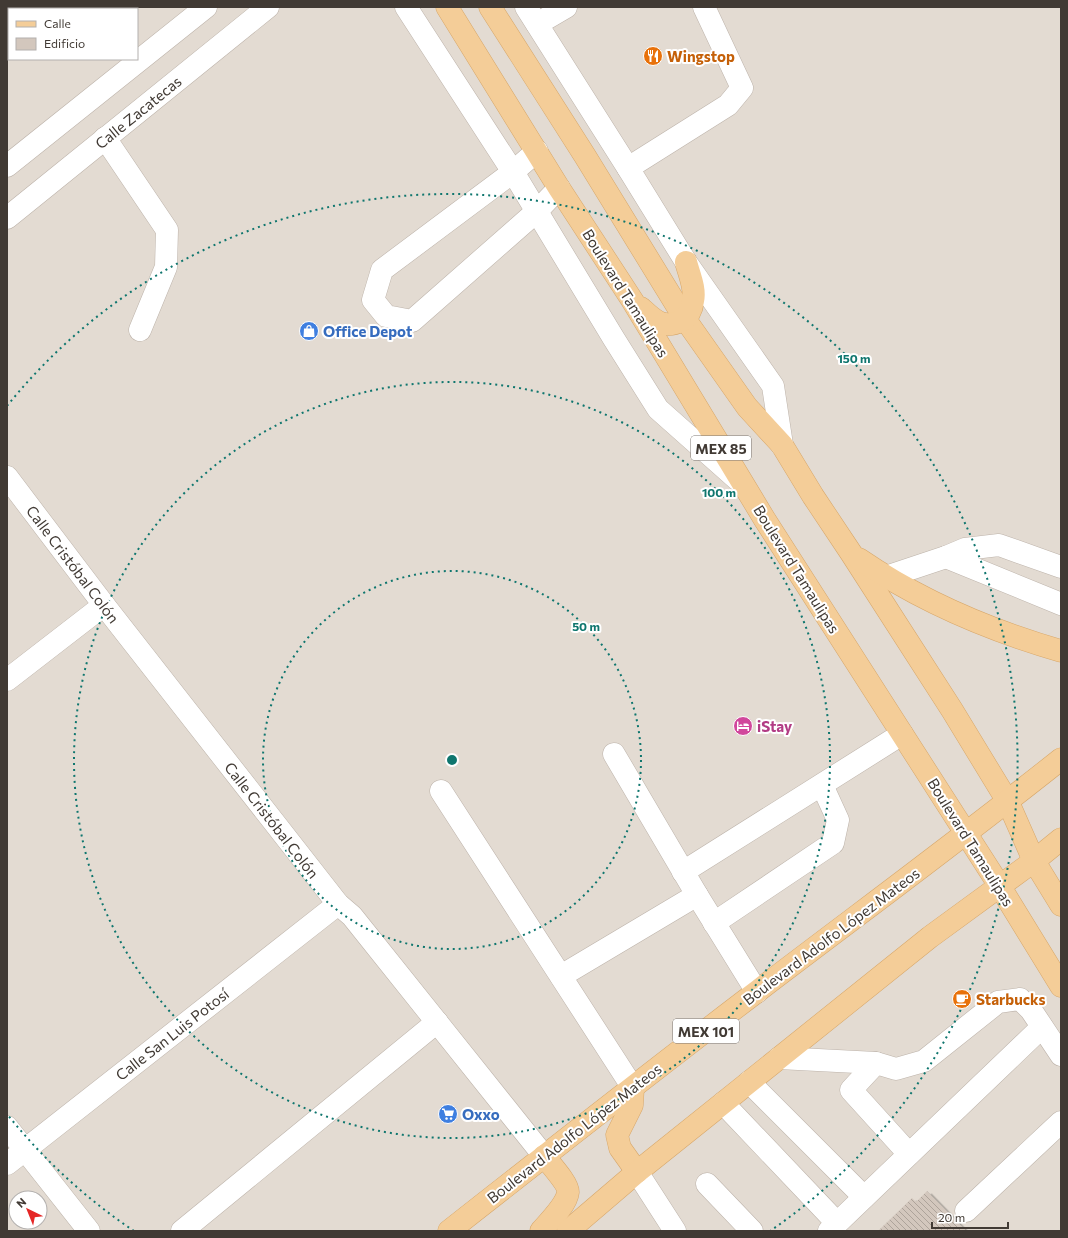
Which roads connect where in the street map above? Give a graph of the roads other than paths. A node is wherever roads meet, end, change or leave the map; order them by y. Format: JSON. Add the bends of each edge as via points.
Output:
{"nodes":[{"id":1,"x":206,"y":7,"type":"edge"},
{"id":2,"x":268,"y":7,"type":"edge"},
{"id":3,"x":406,"y":7,"type":"edge"},
{"id":4,"x":447,"y":7,"type":"edge"},
{"id":5,"x":490,"y":7,"type":"edge"},
{"id":6,"x":566,"y":7,"type":"edge"},
{"id":7,"x":704,"y":7,"type":"edge"},
{"id":8,"x":531,"y":16,"type":"edge"},
{"id":9,"x":105,"y":138,"type":"junction"},
{"id":10,"x":537,"y":151,"type":"junction"},
{"id":11,"x":7,"y":166,"type":"edge"},
{"id":12,"x":628,"y":168,"type":"junction"},
{"id":13,"x":513,"y":172,"type":"junction"},
{"id":14,"x":559,"y":188,"type":"junction"},
{"id":15,"x":536,"y":212,"type":"junction"},
{"id":16,"x":7,"y":218,"type":"edge"},
{"id":17,"x":686,"y":262,"type":"junction"},
{"id":18,"x":632,"y":300,"type":"junction"},
{"id":19,"x":685,"y":320,"type":"junction"},
{"id":20,"x":140,"y":330,"type":"dead end"},
{"id":21,"x":782,"y":445,"type":"junction"},
{"id":22,"x":7,"y":477,"type":"edge"},
{"id":23,"x":743,"y":484,"type":"junction"},
{"id":24,"x":851,"y":553,"type":"junction"},
{"id":25,"x":946,"y":558,"type":"junction"},
{"id":26,"x":1061,"y":567,"type":"edge"},
{"id":27,"x":886,"y":577,"type":"junction"},
{"id":28,"x":1061,"y":604,"type":"edge"},
{"id":29,"x":104,"y":605,"type":"junction"},
{"id":30,"x":1061,"y":651,"type":"edge"},
{"id":31,"x":7,"y":680,"type":"edge"},
{"id":32,"x":902,"y":734,"type":"junction"},
{"id":33,"x":614,"y":754,"type":"dead end"},
{"id":34,"x":1061,"y":759,"type":"edge"},
{"id":35,"x":822,"y":785,"type":"junction"},
{"id":36,"x":441,"y":791,"type":"dead end"},
{"id":37,"x":1008,"y":802,"type":"junction"},
{"id":38,"x":966,"y":834,"type":"junction"},
{"id":39,"x":1061,"y":839,"type":"edge"},
{"id":40,"x":1034,"y":861,"type":"junction"},
{"id":41,"x":683,"y":872,"type":"junction"},
{"id":42,"x":1061,"y":878,"type":"edge"},
{"id":43,"x":999,"y":885,"type":"junction"},
{"id":44,"x":697,"y":895,"type":"junction"},
{"id":45,"x":338,"y":904,"type":"junction"},
{"id":46,"x":1061,"y":905,"type":"edge"},
{"id":47,"x":714,"y":923,"type":"junction"},
{"id":48,"x":561,"y":976,"type":"junction"},
{"id":49,"x":1061,"y":986,"type":"edge"},
{"id":50,"x":757,"y":992,"type":"junction"},
{"id":51,"x":437,"y":1022,"type":"junction"},
{"id":52,"x":1042,"y":1027,"type":"junction"},
{"id":53,"x":1061,"y":1055,"type":"edge"},
{"id":54,"x":779,"y":1058,"type":"junction"},
{"id":55,"x":876,"y":1063,"type":"junction"},
{"id":56,"x":749,"y":1082,"type":"junction"},
{"id":57,"x":633,"y":1088,"type":"junction"},
{"id":58,"x":724,"y":1103,"type":"junction"},
{"id":59,"x":1061,"y":1122,"type":"edge"},
{"id":60,"x":7,"y":1127,"type":"edge"},
{"id":61,"x":25,"y":1150,"type":"junction"},
{"id":62,"x":909,"y":1154,"type":"junction"},
{"id":63,"x":544,"y":1156,"type":"junction"},
{"id":64,"x":7,"y":1164,"type":"edge"},
{"id":65,"x":637,"y":1172,"type":"junction"},
{"id":66,"x":707,"y":1184,"type":"dead end"},
{"id":67,"x":864,"y":1197,"type":"junction"},
{"id":68,"x":966,"y":1211,"type":"dead end"},
{"id":69,"x":833,"y":1227,"type":"edge"},
{"id":70,"x":89,"y":1231,"type":"edge"},
{"id":71,"x":182,"y":1231,"type":"edge"},
{"id":72,"x":449,"y":1231,"type":"edge"},
{"id":73,"x":542,"y":1231,"type":"edge"},
{"id":74,"x":568,"y":1231,"type":"edge"},
{"id":75,"x":675,"y":1231,"type":"edge"},
{"id":76,"x":752,"y":1231,"type":"edge"}],
"edges":[{"from":1,"to":11,"type":"street"},
{"from":2,"to":9,"type":"street","name":"Calle Zacatecas"},
{"from":3,"to":13,"type":"street"},
{"from":4,"to":10,"type":"main road","name":"Boulevard Tamaulipas","number":"MEX 85"},
{"from":5,"to":19,"type":"main road","number":"MEX 85"},
{"from":6,"to":8,"type":"street"},
{"from":7,"to":12,"type":"street","via":[[742,88],[728,105]]},
{"from":8,"to":12,"type":"street"},
{"from":9,"to":16,"type":"street","name":"Calle Zacatecas"},
{"from":9,"to":20,"type":"street","via":[[167,230],[166,267]]},
{"from":10,"to":13,"type":"street"},
{"from":10,"to":14,"type":"main road","name":"Boulevard Tamaulipas","number":"MEX 85"},
{"from":12,"to":17,"type":"street"},
{"from":13,"to":15,"type":"street"},
{"from":13,"to":15,"type":"street","via":[[382,270],[374,300],[386,316],[412,321]]},
{"from":14,"to":15,"type":"street"},
{"from":14,"to":18,"type":"main road","name":"Boulevard Tamaulipas","number":"MEX 85"},
{"from":15,"to":23,"type":"street","via":[[658,409]]},
{"from":17,"to":19,"type":"main road","via":[[694,301]]},
{"from":17,"to":21,"type":"street","via":[[773,386]]},
{"from":18,"to":19,"type":"main road","via":[[653,319],[663,324],[673,325]]},
{"from":18,"to":23,"type":"main road","name":"Boulevard Tamaulipas","number":"MEX 85"},
{"from":19,"to":21,"type":"main road","number":"MEX 85","via":[[746,407]]},
{"from":21,"to":24,"type":"main road","number":"MEX 85"},
{"from":22,"to":29,"type":"street","name":"Calle Cristóbal Colón"},
{"from":23,"to":32,"type":"main road","name":"Boulevard Tamaulipas","number":"MEX 85"},
{"from":24,"to":27,"type":"main road"},
{"from":24,"to":37,"type":"main road","number":"MEX 85"},
{"from":25,"to":26,"type":"street","via":[[965,549],[999,545]]},
{"from":25,"to":27,"type":"street"},
{"from":25,"to":28,"type":"street"},
{"from":27,"to":30,"type":"main road","via":[[937,604],[992,627]]},
{"from":29,"to":31,"type":"street"},
{"from":29,"to":45,"type":"street","name":"Calle Cristóbal Colón"},
{"from":32,"to":35,"type":"street"},
{"from":32,"to":38,"type":"main road","name":"Boulevard Tamaulipas","number":"MEX 85"},
{"from":33,"to":41,"type":"street"},
{"from":34,"to":37,"type":"main road","name":"Boulevard Adolfo López Mateos","number":"MEX 101"},
{"from":35,"to":41,"type":"street"},
{"from":35,"to":47,"type":"street","via":[[838,820],[833,842]]},
{"from":36,"to":48,"type":"street"},
{"from":37,"to":38,"type":"main road","name":"Boulevard Adolfo López Mateos","number":"MEX 101"},
{"from":37,"to":40,"type":"main road","number":"MEX 85"},
{"from":38,"to":43,"type":"main road","name":"Boulevard Tamaulipas","number":"MEX 85"},
{"from":38,"to":50,"type":"main road","name":"Boulevard Adolfo López Mateos","number":"MEX 101"},
{"from":39,"to":40,"type":"main road"},
{"from":40,"to":42,"type":"main road"},
{"from":40,"to":43,"type":"main road"},
{"from":40,"to":46,"type":"main road"},
{"from":41,"to":44,"type":"street"},
{"from":43,"to":49,"type":"main road","name":"Boulevard Tamaulipas"},
{"from":43,"to":54,"type":"main road"},
{"from":44,"to":47,"type":"street"},
{"from":44,"to":48,"type":"street"},
{"from":45,"to":51,"type":"street","name":"Calle Cristóbal Colón","via":[[352,916]]},
{"from":45,"to":61,"type":"street","name":"Calle San Luis Potosí"},
{"from":47,"to":50,"type":"street"},
{"from":48,"to":57,"type":"street"},
{"from":50,"to":57,"type":"main road","name":"Boulevard Adolfo López Mateos","number":"MEX 101"},
{"from":51,"to":63,"type":"street","name":"Calle Cristóbal Colón"},
{"from":51,"to":71,"type":"street"},
{"from":52,"to":53,"type":"street"},
{"from":52,"to":55,"type":"street","via":[[1020,999],[998,1002],[924,1061],[896,1069]]},
{"from":52,"to":62,"type":"street"},
{"from":54,"to":55,"type":"street"},
{"from":54,"to":56,"type":"main road"},
{"from":55,"to":62,"type":"street","via":[[851,1090]]},
{"from":56,"to":58,"type":"main road"},
{"from":56,"to":67,"type":"street"},
{"from":57,"to":63,"type":"main road","name":"Boulevard Adolfo López Mateos","number":"MEX 101"},
{"from":57,"to":65,"type":"main road","via":[[632,1105],[617,1135],[620,1148]]},
{"from":58,"to":65,"type":"main road"},
{"from":58,"to":69,"type":"street"},
{"from":59,"to":68,"type":"street"},
{"from":60,"to":61,"type":"street"},
{"from":61,"to":64,"type":"street","name":"Calle San Luis Potosí"},
{"from":61,"to":70,"type":"street"},
{"from":62,"to":67,"type":"street"},
{"from":63,"to":72,"type":"main road","name":"Boulevard Adolfo López Mateos","number":"MEX 101"},
{"from":63,"to":73,"type":"main road","via":[[568,1191],[565,1201]]},
{"from":65,"to":74,"type":"main road"},
{"from":65,"to":75,"type":"street"},
{"from":66,"to":76,"type":"street"},
{"from":67,"to":69,"type":"street"}]}
